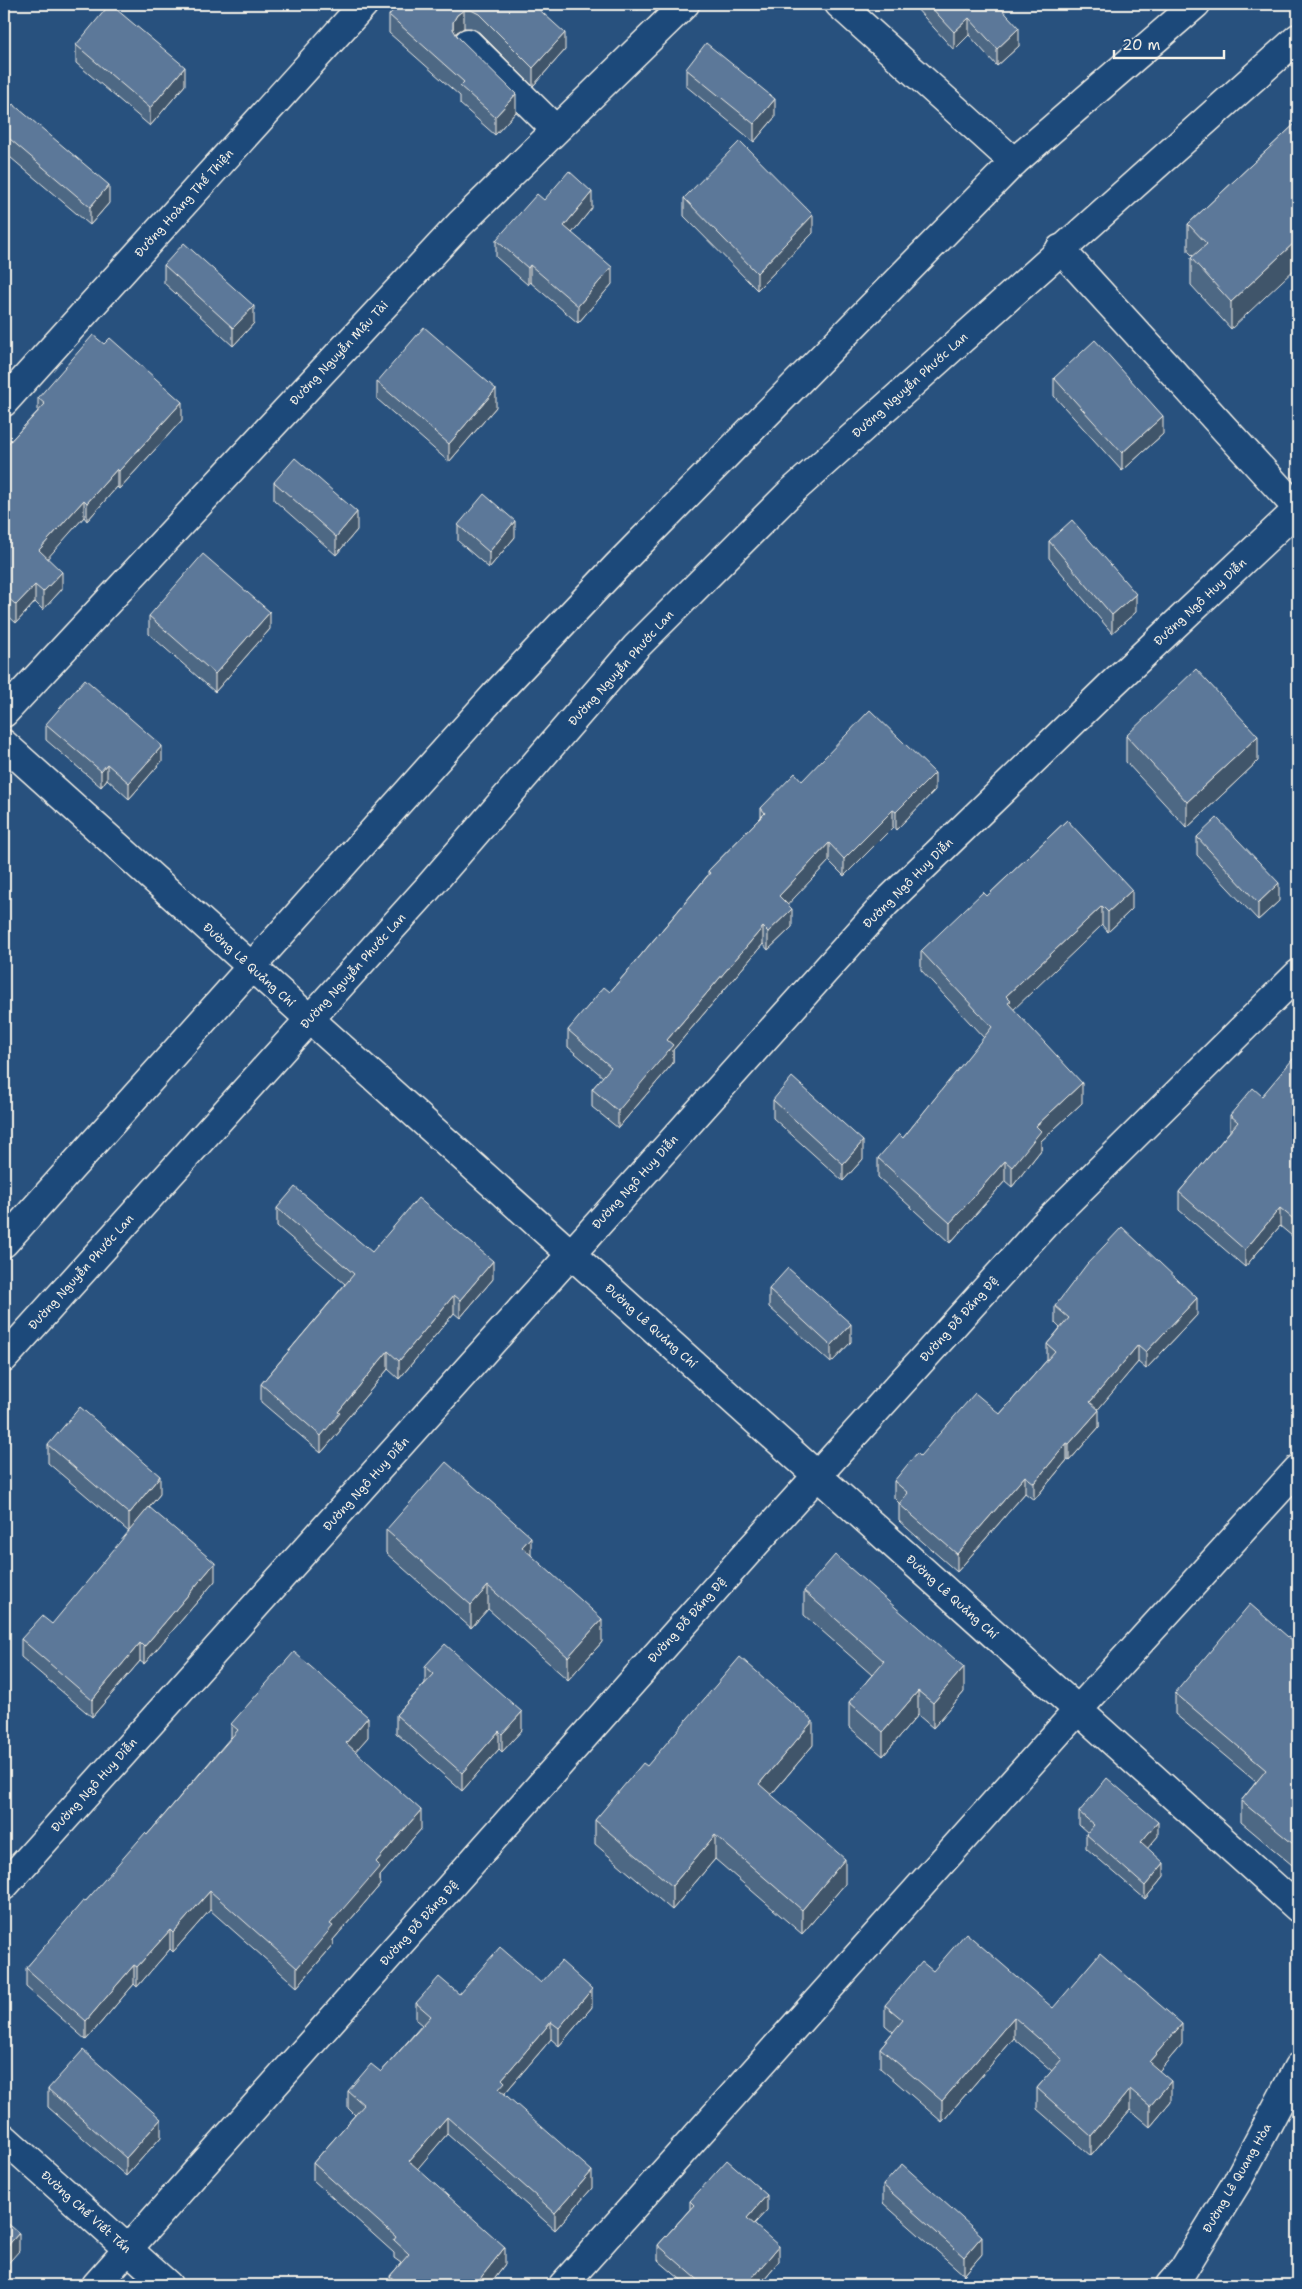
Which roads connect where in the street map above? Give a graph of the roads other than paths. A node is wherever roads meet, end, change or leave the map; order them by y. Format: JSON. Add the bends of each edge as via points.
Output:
{"nodes":[{"id":1,"x":364,"y":4,"type":"edge"},
{"id":2,"x":685,"y":4,"type":"edge"},
{"id":3,"x":839,"y":4,"type":"edge"},
{"id":4,"x":1196,"y":4,"type":"edge"},
{"id":5,"x":1298,"y":38,"type":"edge"},
{"id":6,"x":468,"y":43,"type":"dead end"},
{"id":7,"x":556,"y":130,"type":"junction"},
{"id":8,"x":1014,"y":162,"type":"junction"},
{"id":9,"x":1060,"y":249,"type":"junction"},
{"id":10,"x":4,"y":402,"type":"edge"},
{"id":11,"x":1298,"y":509,"type":"edge"},
{"id":12,"x":4,"y":713,"type":"edge"},
{"id":13,"x":4,"y":744,"type":"edge"},
{"id":14,"x":250,"y":966,"type":"junction"},
{"id":15,"x":1298,"y":974,"type":"edge"},
{"id":16,"x":309,"y":1020,"type":"junction"},
{"id":17,"x":4,"y":1243,"type":"edge"},
{"id":18,"x":571,"y":1254,"type":"junction"},
{"id":19,"x":4,"y":1358,"type":"edge"},
{"id":20,"x":1298,"y":1469,"type":"edge"},
{"id":21,"x":817,"y":1475,"type":"junction"},
{"id":22,"x":1078,"y":1710,"type":"junction"},
{"id":23,"x":4,"y":1886,"type":"edge"},
{"id":24,"x":1298,"y":1908,"type":"edge"},
{"id":25,"x":1298,"y":2067,"type":"edge"},
{"id":26,"x":4,"y":2138,"type":"edge"},
{"id":27,"x":128,"y":2250,"type":"junction"},
{"id":28,"x":96,"y":2285,"type":"edge"},
{"id":29,"x":168,"y":2285,"type":"edge"},
{"id":30,"x":563,"y":2285,"type":"edge"},
{"id":31,"x":1170,"y":2285,"type":"edge"}],
"edges":[{"from":1,"to":10,"type":"street","name":"Đường Hoàng Thế Thiện"},
{"from":2,"to":7,"type":"street","name":"Đường Nguyễn Mậu Tài"},
{"from":3,"to":8,"type":"street"},
{"from":4,"to":8,"type":"street"},
{"from":5,"to":9,"type":"street","name":"Đường Nguyễn Phước Lan"},
{"from":6,"to":7,"type":"street"},
{"from":7,"to":12,"type":"street","name":"Đường Nguyễn Mậu Tài","via":[[460,224]]},
{"from":8,"to":14,"type":"street","via":[[617,566],[494,696]]},
{"from":9,"to":11,"type":"street"},
{"from":9,"to":16,"type":"street","name":"Đường Nguyễn Phước Lan","via":[[789,494],[636,647]]},
{"from":11,"to":18,"type":"street","name":"Đường Ngô Huy Diễn","via":[[886,903]]},
{"from":13,"to":14,"type":"street","name":"Đường Lê Quảng Chí"},
{"from":14,"to":16,"type":"street","name":"Đường Lê Quảng Chí"},
{"from":14,"to":17,"type":"street"},
{"from":15,"to":21,"type":"street","name":"Đường Đỗ Đăng Đệ","via":[[1044,1226]]},
{"from":16,"to":18,"type":"street","name":"Đường Lê Quảng Chí"},
{"from":16,"to":19,"type":"street","name":"Đường Nguyễn Phước Lan"},
{"from":18,"to":21,"type":"street","name":"Đường Lê Quảng Chí"},
{"from":18,"to":23,"type":"street","name":"Đường Ngô Huy Diễn"},
{"from":20,"to":22,"type":"street"},
{"from":21,"to":22,"type":"street","name":"Đường Lê Quảng Chí"},
{"from":21,"to":27,"type":"street","name":"Đường Đỗ Đăng Đệ"},
{"from":22,"to":24,"type":"street","name":"Đường Lê Quảng Chí"},
{"from":22,"to":30,"type":"street"},
{"from":25,"to":31,"type":"street","name":"Đường Lê Quang Hòa","via":[[1237,2182]]},
{"from":26,"to":27,"type":"street","name":"Đường Chế Viết Tấn"},
{"from":27,"to":28,"type":"street","name":"Đường Đỗ Đăng Đệ"},
{"from":27,"to":29,"type":"street","name":"Đường Chế Viết Tấn"}]}
